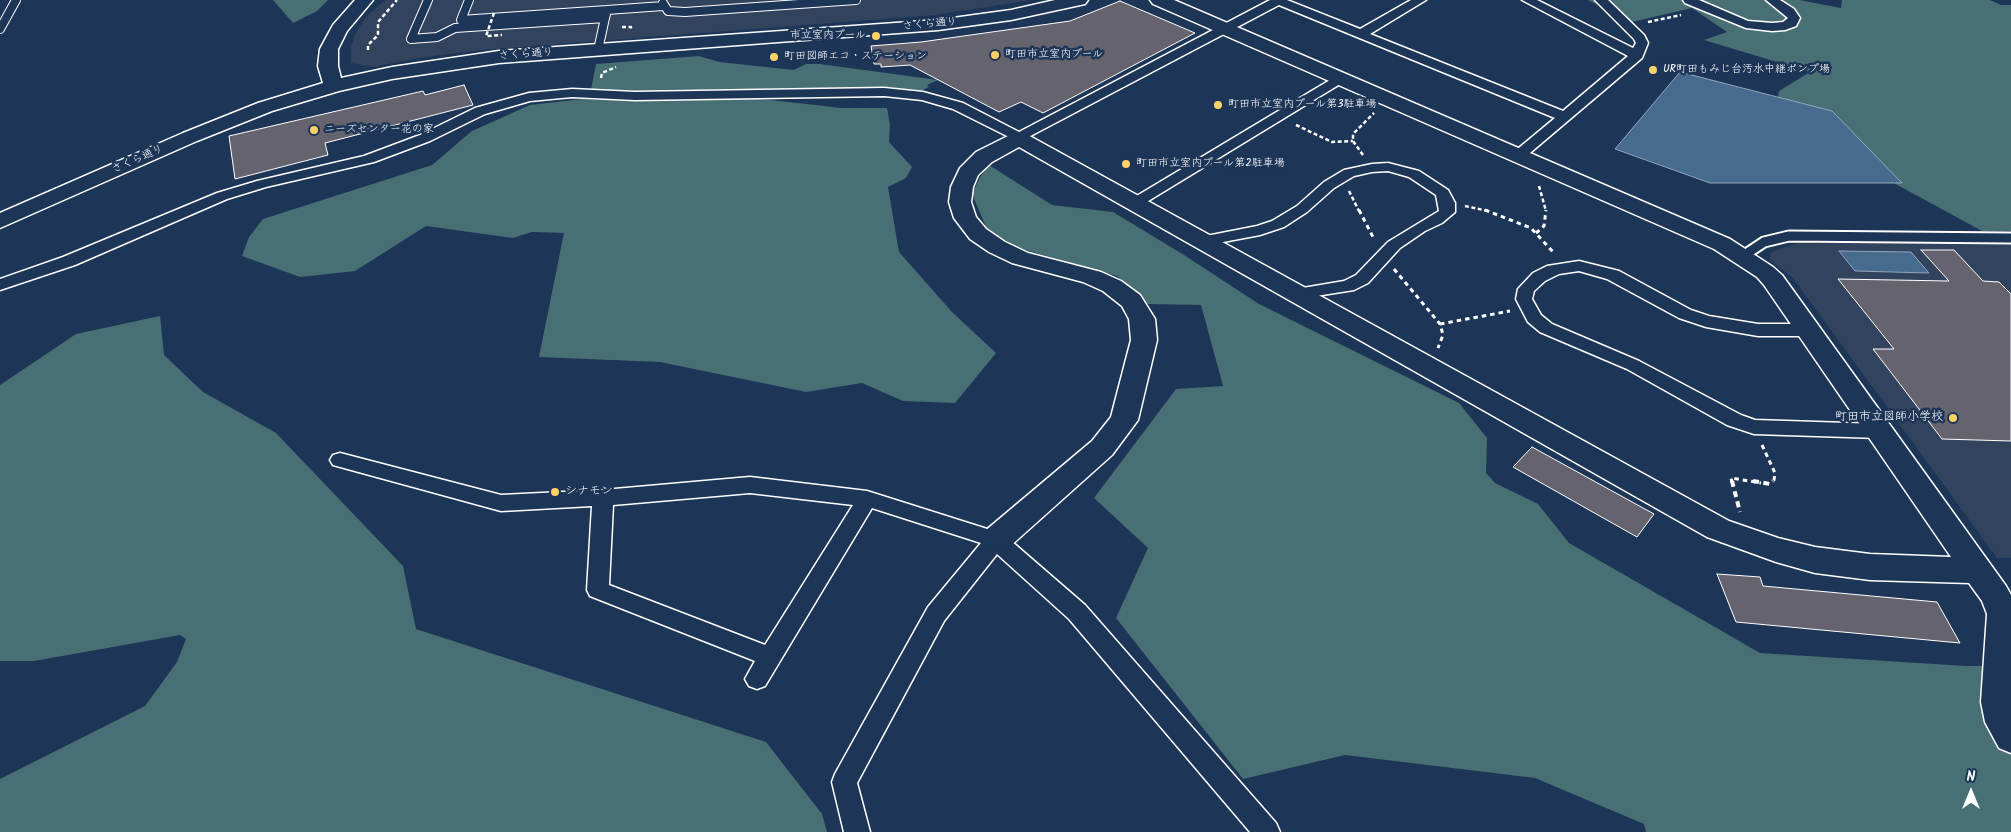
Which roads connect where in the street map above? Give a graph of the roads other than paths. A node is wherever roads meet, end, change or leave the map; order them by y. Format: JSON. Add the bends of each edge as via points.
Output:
{"nodes":[{"id":1,"x":16,"y":0,"type":"edge"},
{"id":2,"x":364,"y":0,"type":"edge"},
{"id":3,"x":428,"y":0,"type":"edge"},
{"id":4,"x":469,"y":0,"type":"edge"},
{"id":5,"x":856,"y":0,"type":"edge"},
{"id":6,"x":1079,"y":0,"type":"edge"},
{"id":7,"x":1159,"y":0,"type":"edge"},
{"id":8,"x":1277,"y":0,"type":"edge"},
{"id":9,"x":1420,"y":0,"type":"edge"},
{"id":10,"x":1528,"y":0,"type":"edge"},
{"id":11,"x":1601,"y":0,"type":"edge"},
{"id":12,"x":1689,"y":0,"type":"edge"},
{"id":13,"x":1772,"y":0,"type":"edge"},
{"id":14,"x":818,"y":1,"type":"edge"},
{"id":15,"x":606,"y":10,"type":"junction"},
{"id":16,"x":605,"y":18,"type":"junction"},
{"id":17,"x":0,"y":29,"type":"edge"},
{"id":18,"x":1225,"y":29,"type":"junction"},
{"id":19,"x":1361,"y":34,"type":"junction"},
{"id":20,"x":598,"y":50,"type":"junction"},
{"id":21,"x":1637,"y":55,"type":"junction"},
{"id":22,"x":1340,"y":78,"type":"junction"},
{"id":23,"x":334,"y":86,"type":"junction"},
{"id":24,"x":1563,"y":116,"type":"junction"},
{"id":25,"x":1019,"y":138,"type":"junction"},
{"id":26,"x":1519,"y":155,"type":"junction"},
{"id":27,"x":1135,"y":203,"type":"junction"},
{"id":28,"x":2,"y":217,"type":"edge"},
{"id":29,"x":2011,"y":238,"type":"edge"},
{"id":30,"x":1202,"y":240,"type":"junction"},
{"id":31,"x":1743,"y":256,"type":"junction"},
{"id":32,"x":0,"y":285,"type":"edge"},
{"id":33,"x":1297,"y":294,"type":"junction"},
{"id":34,"x":1808,"y":330,"type":"junction"},
{"id":35,"x":1879,"y":431,"type":"junction"},
{"id":36,"x":340,"y":460,"type":"dead end"},
{"id":37,"x":603,"y":498,"type":"junction"},
{"id":38,"x":868,"y":499,"type":"junction"},
{"id":39,"x":996,"y":540,"type":"junction"},
{"id":40,"x":1978,"y":571,"type":"junction"},
{"id":41,"x":770,"y":657,"type":"junction"},
{"id":42,"x":757,"y":679,"type":"dead end"},
{"id":43,"x":2011,"y":737,"type":"edge"},
{"id":44,"x":857,"y":832,"type":"edge"},
{"id":45,"x":1267,"y":832,"type":"edge"}],
"edges":[{"from":1,"to":17,"type":"lane"},
{"from":2,"to":23,"type":"street","via":[[339,29],[329,49],[328,66]]},
{"from":3,"to":16,"type":"lane","via":[[411,39],[437,37],[455,28]]},
{"from":4,"to":15,"type":"lane","via":[[462,20]]},
{"from":5,"to":14,"type":"lane"},
{"from":6,"to":20,"type":"street","name":"さくら通り","via":[[1011,15],[938,25]]},
{"from":7,"to":18,"type":"street"},
{"from":8,"to":18,"type":"street"},
{"from":8,"to":19,"type":"street"},
{"from":9,"to":19,"type":"street"},
{"from":10,"to":21,"type":"street"},
{"from":11,"to":21,"type":"street","via":[[1640,38],[1642,43]]},
{"from":12,"to":13,"type":"street","via":[[1746,24],[1772,27],[1792,23],[1794,18],[1790,12]]},
{"from":14,"to":15,"type":"lane","via":[[685,12],[668,11],[663,4]]},
{"from":15,"to":16,"type":"lane"},
{"from":16,"to":20,"type":"lane"},
{"from":18,"to":22,"type":"street"},
{"from":18,"to":25,"type":"street"},
{"from":19,"to":24,"type":"street"},
{"from":20,"to":23,"type":"street","name":"さくら通り","via":[[462,61]]},
{"from":21,"to":24,"type":"street"},
{"from":22,"to":26,"type":"street"},
{"from":22,"to":27,"type":"street"},
{"from":23,"to":28,"type":"street","name":"さくら通り","via":[[265,107]]},
{"from":24,"to":26,"type":"street"},
{"from":25,"to":27,"type":"street"},
{"from":25,"to":32,"type":"street","via":[[958,106],[923,96],[884,92],[635,96],[572,93],[529,97],[480,111],[425,138],[369,159],[222,196],[69,261]]},
{"from":25,"to":39,"type":"street","via":[[984,157],[968,172],[960,202],[965,218],[978,234],[1020,258],[1092,277],[1112,286],[1131,301],[1142,318],[1144,340],[1124,420],[1102,448]]},
{"from":26,"to":31,"type":"street","via":[[1681,225]]},
{"from":27,"to":30,"type":"street"},
{"from":29,"to":31,"type":"lane","via":[[1789,236],[1764,242]]},
{"from":30,"to":33,"type":"street"},
{"from":30,"to":33,"type":"street","via":[[1278,224],[1349,173],[1372,168],[1388,167],[1414,174],[1443,193],[1447,212],[1394,245],[1362,279],[1348,286]]},
{"from":31,"to":34,"type":"street","via":[[1773,280]]},
{"from":33,"to":40,"type":"street","via":[[1718,529],[1815,560],[1870,567]]},
{"from":34,"to":35,"type":"street"},
{"from":34,"to":35,"type":"street","via":[[1758,330],[1706,321],[1596,269],[1565,267],[1553,270],[1526,289],[1524,299],[1534,318],[1546,328],[1632,365],[1754,427]]},
{"from":35,"to":40,"type":"street"},
{"from":36,"to":37,"type":"street","via":[[501,503]]},
{"from":37,"to":38,"type":"street","via":[[750,485]]},
{"from":37,"to":41,"type":"street","via":[[598,590]]},
{"from":38,"to":39,"type":"street"},
{"from":38,"to":41,"type":"street"},
{"from":39,"to":44,"type":"street","via":[[936,614],[844,782]]},
{"from":39,"to":45,"type":"street","via":[[1077,612]]},
{"from":40,"to":43,"type":"street","via":[[1995,595],[2003,614],[1998,702],[2002,722]]},
{"from":41,"to":42,"type":"street"}]}
